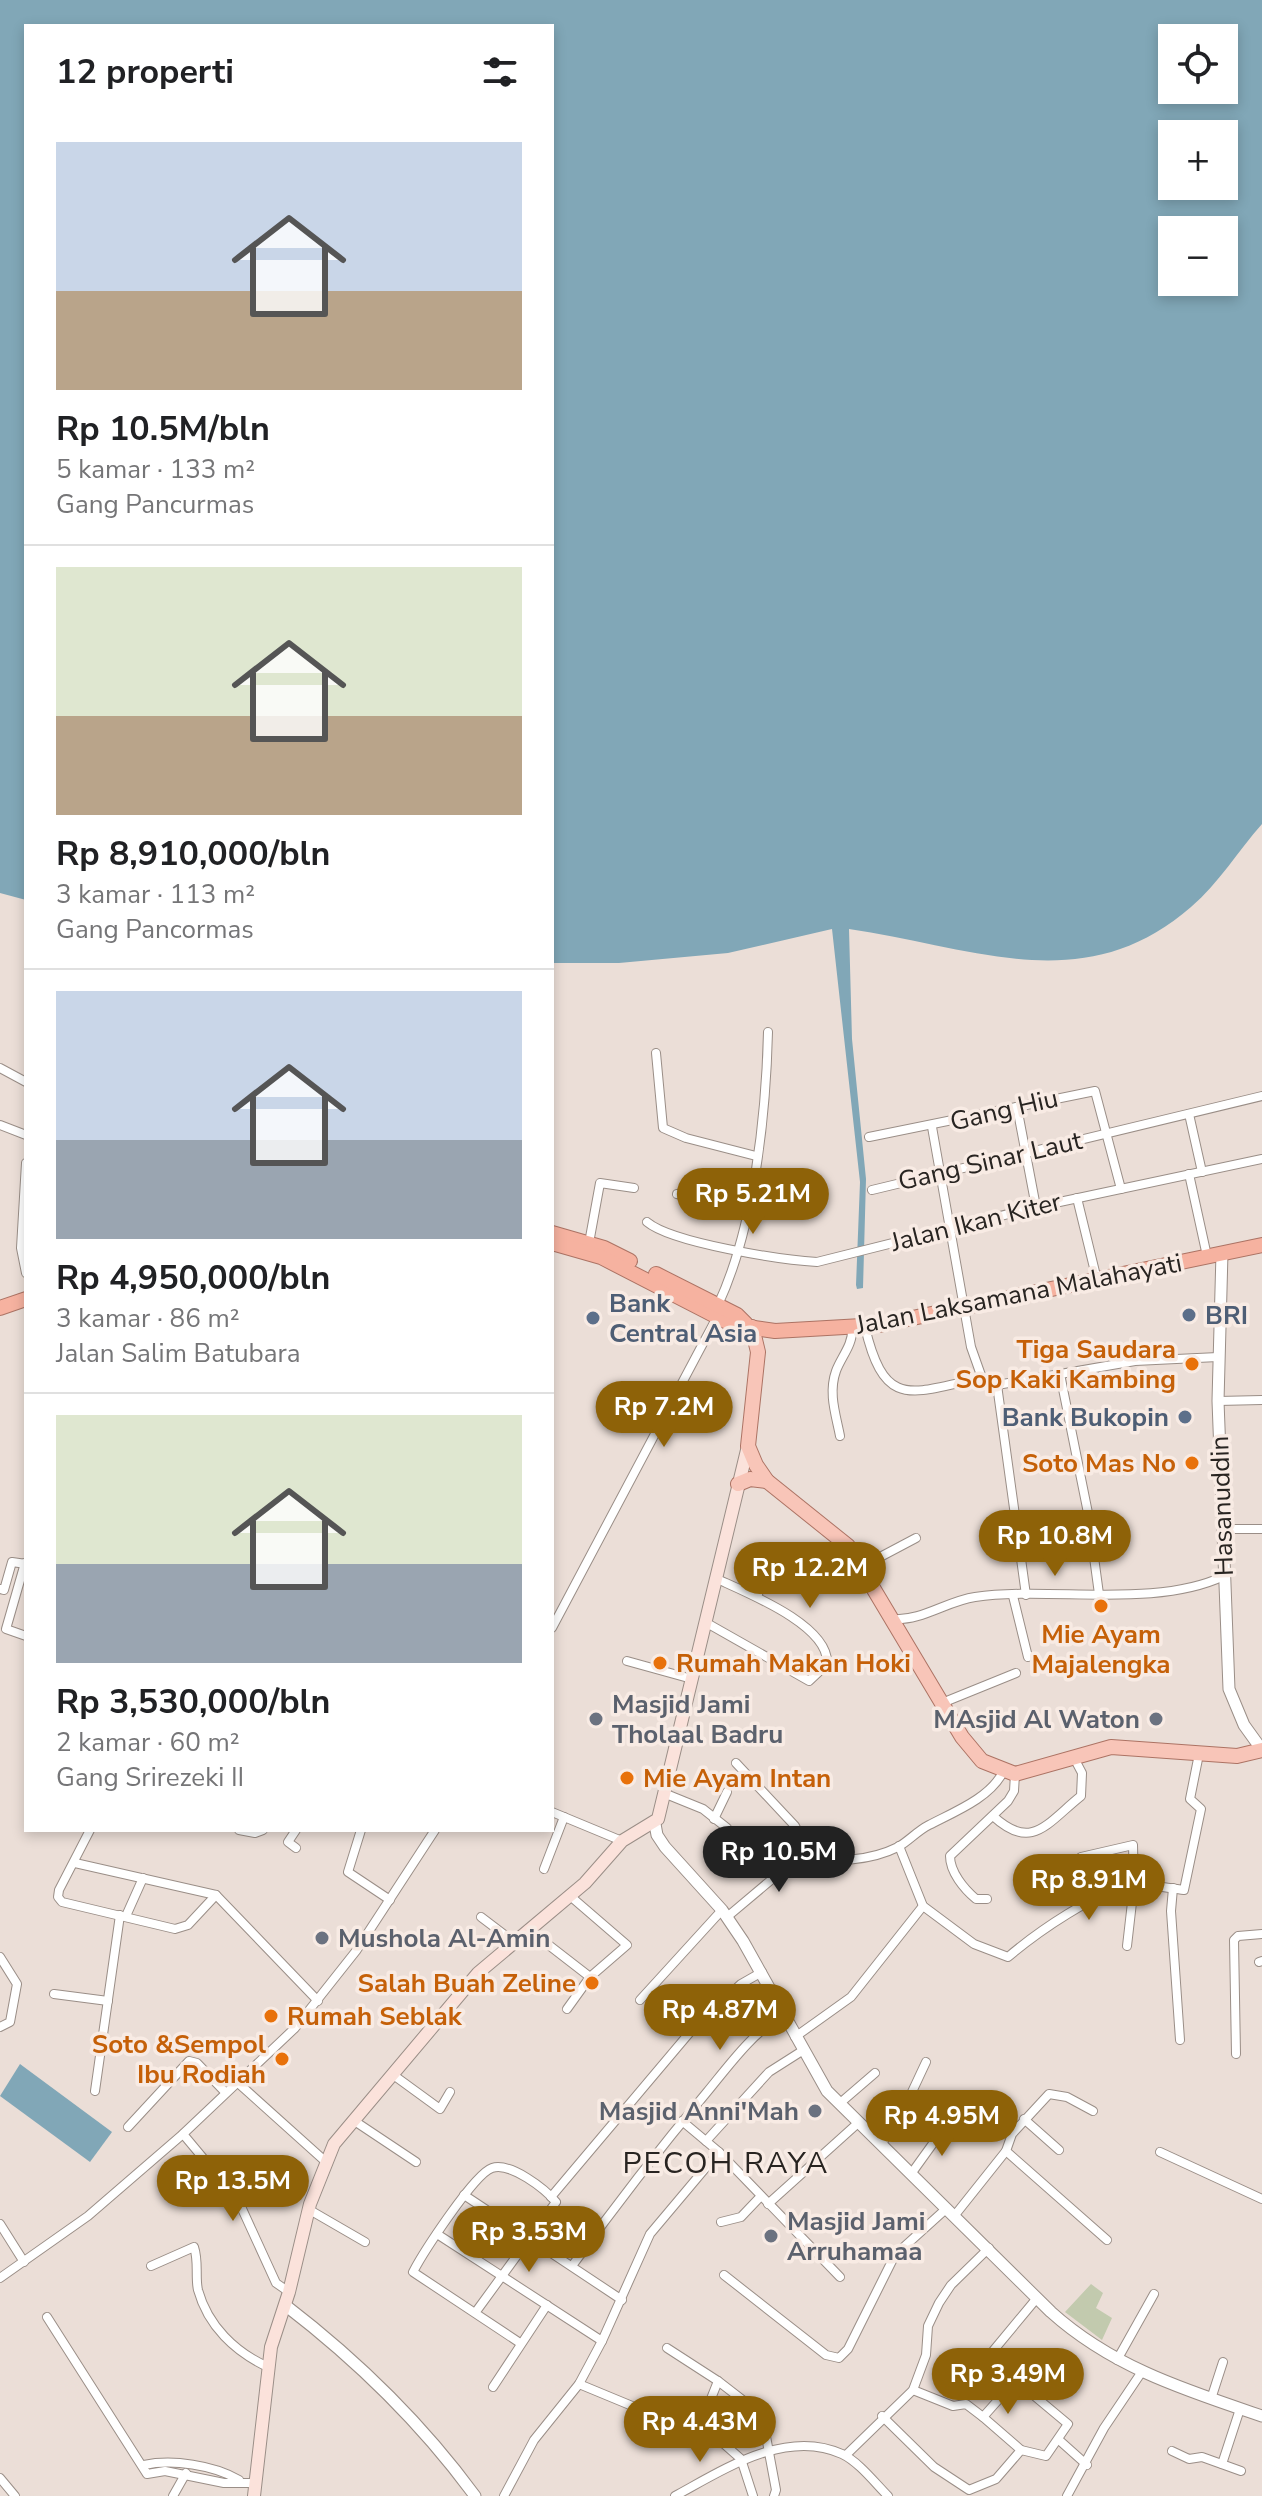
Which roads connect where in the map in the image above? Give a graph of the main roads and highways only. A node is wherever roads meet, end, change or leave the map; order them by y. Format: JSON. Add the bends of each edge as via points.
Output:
{"nodes":[{"id":1,"x":554,"y":1234,"type":"edge"},
{"id":2,"x":554,"y":1244,"type":"edge"},
{"id":3,"x":1262,"y":1245,"type":"edge"},
{"id":4,"x":24,"y":1292,"type":"edge"},
{"id":5,"x":0,"y":1298,"type":"edge"},
{"id":6,"x":24,"y":1300,"type":"edge"},
{"id":7,"x":0,"y":1308,"type":"edge"},
{"id":8,"x":718,"y":1311,"type":"junction"},
{"id":9,"x":749,"y":1325,"type":"junction"},
{"id":10,"x":775,"y":1331,"type":"junction"},
{"id":11,"x":758,"y":1352,"type":"junction"},
{"id":12,"x":748,"y":1446,"type":"junction"},
{"id":13,"x":767,"y":1481,"type":"junction"},
{"id":14,"x":738,"y":1484,"type":"junction"},
{"id":15,"x":1262,"y":1750,"type":"edge"},
{"id":16,"x":255,"y":2489,"type":"edge"}],
"edges":[{"from":1,"to":8,"type":"highway","via":[[589,1243]]},
{"from":2,"to":8,"type":"highway","via":[[601,1257]]},
{"from":3,"to":10,"type":"highway","name":"Jalan Laksamana Malahayati","via":[[964,1310],[858,1328]]},
{"from":4,"to":5,"type":"highway"},
{"from":6,"to":7,"type":"highway"},
{"from":8,"to":9,"type":"highway","name":"Jalan Laksamana Malahayati","via":[[733,1325]]},
{"from":9,"to":10,"type":"highway","name":"Jalan Laksamana Malahayati"},
{"from":9,"to":11,"type":"main road"},
{"from":10,"to":11,"type":"main road"},
{"from":11,"to":12,"type":"main road"},
{"from":12,"to":13,"type":"main road"},
{"from":12,"to":14,"type":"main road"},
{"from":13,"to":14,"type":"main road"},
{"from":13,"to":15,"type":"main road","via":[[844,1541],[975,1754],[1009,1773],[1111,1747],[1237,1756]]},
{"from":14,"to":16,"type":"main road","via":[[655,1824],[622,1841],[478,1973],[353,2120],[326,2162],[308,2209],[268,2367]]}]}
